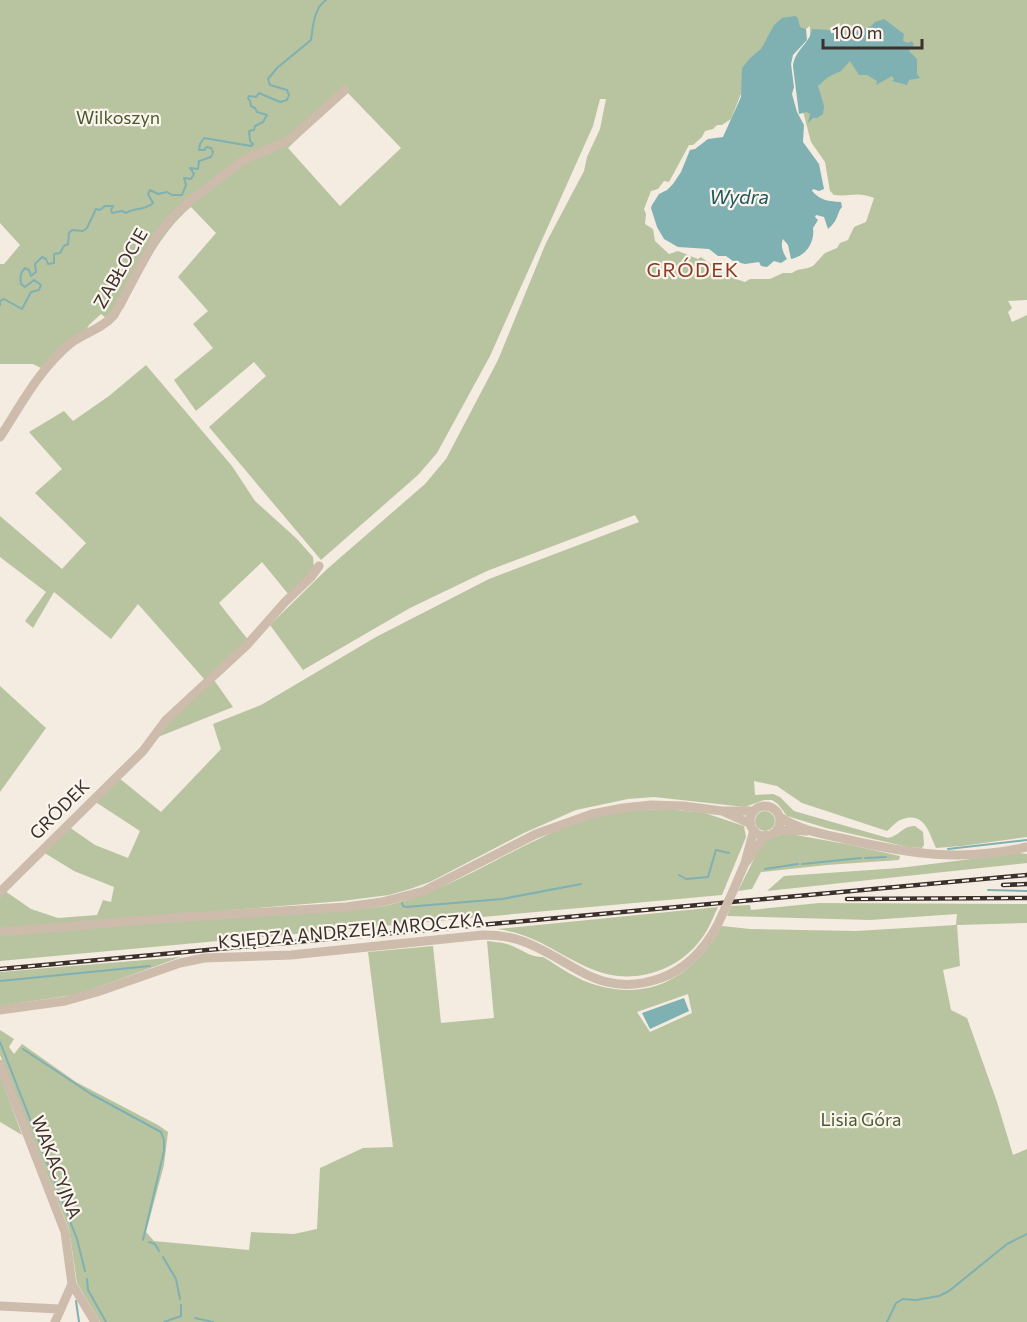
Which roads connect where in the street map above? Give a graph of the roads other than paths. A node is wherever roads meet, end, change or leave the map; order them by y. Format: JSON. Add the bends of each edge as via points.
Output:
{"nodes":[{"id":1,"x":345,"y":90,"type":"dead end"},
{"id":2,"x":0,"y":437,"type":"edge"},
{"id":3,"x":319,"y":566,"type":"dead end"},
{"id":4,"x":722,"y":811,"type":"junction"},
{"id":5,"x":754,"y":811,"type":"junction"},
{"id":6,"x":780,"y":817,"type":"junction"},
{"id":7,"x":753,"y":827,"type":"junction"},
{"id":8,"x":777,"y":830,"type":"junction"},
{"id":9,"x":810,"y":831,"type":"junction"},
{"id":10,"x":766,"y":836,"type":"junction"},
{"id":11,"x":1027,"y":847,"type":"edge"},
{"id":12,"x":745,"y":863,"type":"junction"},
{"id":13,"x":0,"y":892,"type":"edge"},
{"id":14,"x":0,"y":932,"type":"edge"},
{"id":15,"x":0,"y":1010,"type":"edge"},
{"id":16,"x":0,"y":1064,"type":"edge"},
{"id":17,"x":72,"y":1284,"type":"junction"},
{"id":18,"x":0,"y":1306,"type":"edge"},
{"id":19,"x":59,"y":1309,"type":"junction"},
{"id":20,"x":55,"y":1322,"type":"edge"},
{"id":21,"x":95,"y":1322,"type":"edge"}],
"edges":[{"from":1,"to":2,"type":"street","name":"ZABŁOCIE","via":[[294,136],[245,159],[172,218],[158,234],[114,315],[72,342],[49,364]]},
{"from":3,"to":13,"type":"street","name":"GRÓDEK","via":[[247,645],[166,720],[142,751]]},
{"from":4,"to":5,"type":"street"},
{"from":4,"to":7,"type":"street"},
{"from":4,"to":14,"type":"street","via":[[651,805],[592,814],[536,834],[424,891],[382,902]]},
{"from":5,"to":6,"type":"street","via":[[769,806]]},
{"from":5,"to":7,"type":"street"},
{"from":6,"to":8,"type":"street"},
{"from":6,"to":9,"type":"street"},
{"from":7,"to":10,"type":"street"},
{"from":7,"to":12,"type":"street","name":"KSIĘDZA ANDRZEJA MROCZKA"},
{"from":8,"to":9,"type":"street"},
{"from":8,"to":10,"type":"street"},
{"from":9,"to":11,"type":"street","via":[[924,854]]},
{"from":10,"to":12,"type":"street","name":"KSIĘDZA ANDRZEJA MROCZKA"},
{"from":12,"to":15,"type":"street","name":"KSIĘDZA ANDRZEJA MROCZKA","bridge":true,"via":[[705,946],[688,963],[666,976],[642,983],[606,982],[582,974],[519,940],[483,935],[291,955],[204,958],[65,1001]]},
{"from":16,"to":17,"type":"street","name":"WAKACYJNA","via":[[65,1233]]},
{"from":17,"to":19,"type":"street"},
{"from":17,"to":21,"type":"street","name":"WAKACYJNA"},
{"from":18,"to":19,"type":"street"},
{"from":19,"to":20,"type":"street"}]}
